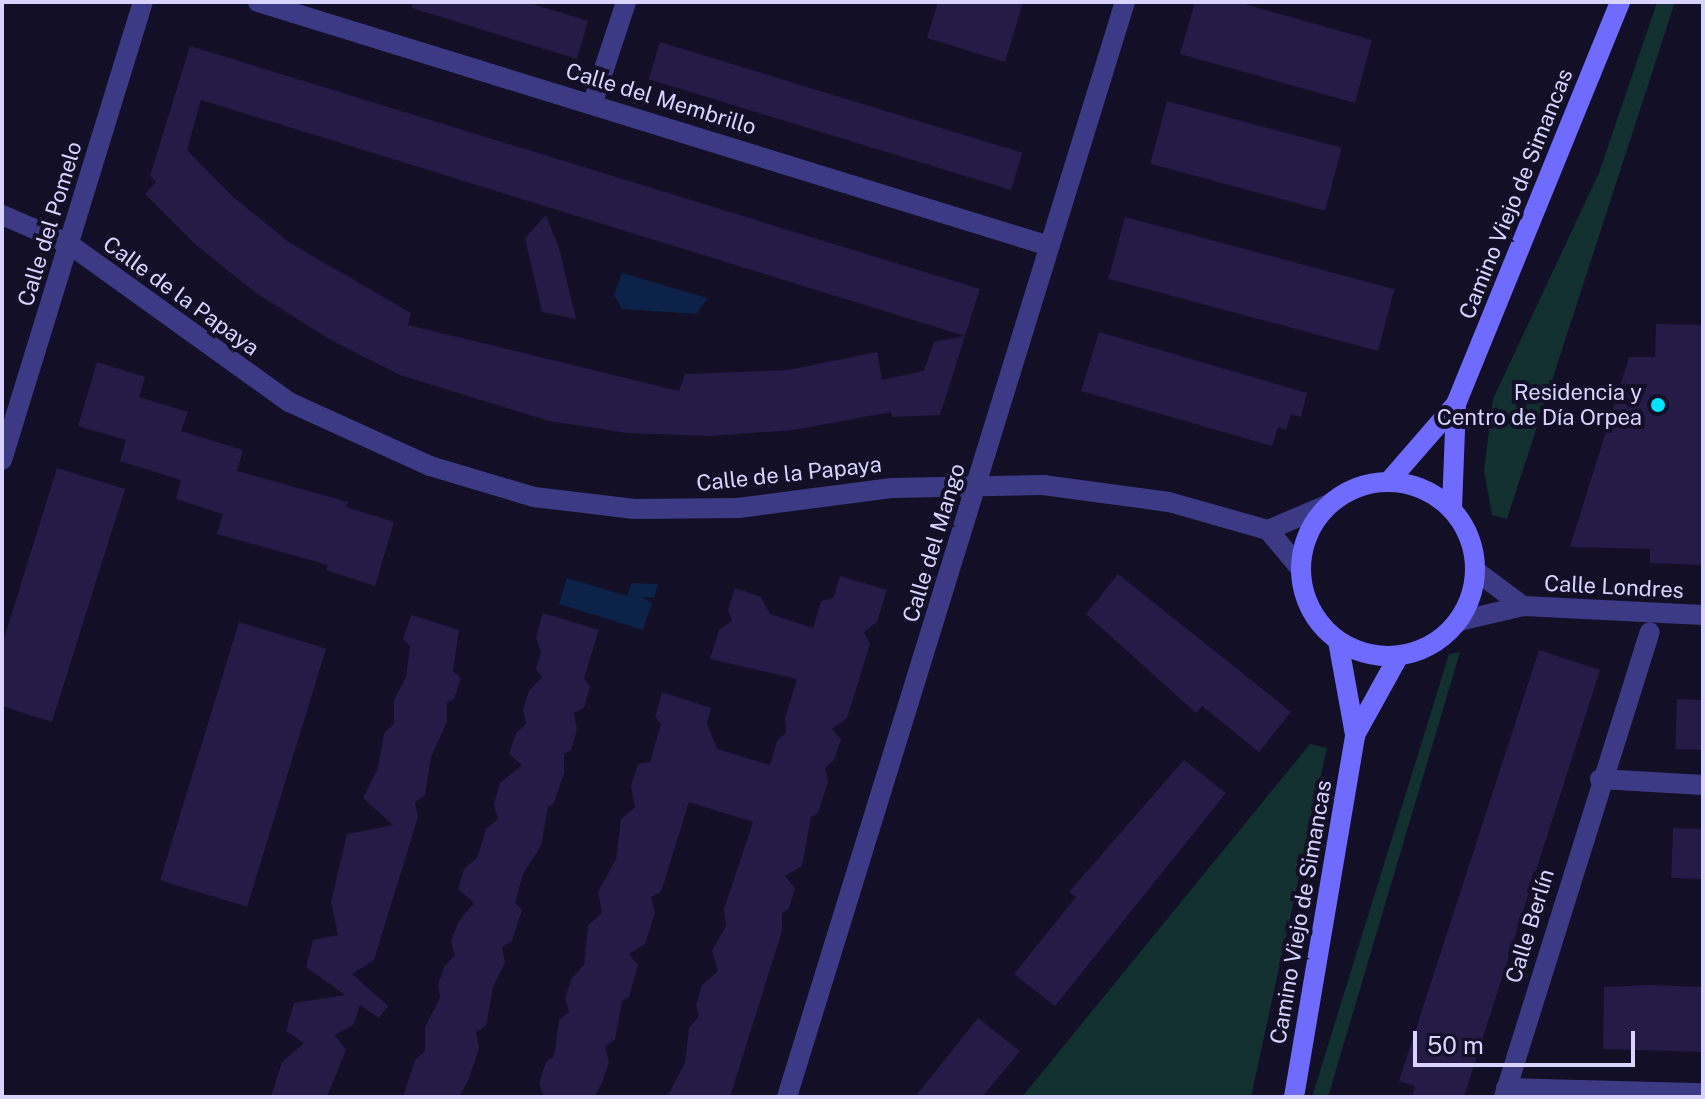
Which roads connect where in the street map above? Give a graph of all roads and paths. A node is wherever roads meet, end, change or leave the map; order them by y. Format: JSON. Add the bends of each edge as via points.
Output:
{"nodes":[{"id":1,"x":143,"y":2,"type":"edge"},
{"id":2,"x":258,"y":2,"type":"edge"},
{"id":3,"x":626,"y":2,"type":"edge"},
{"id":4,"x":1125,"y":2,"type":"edge"},
{"id":5,"x":1620,"y":2,"type":"edge"},
{"id":6,"x":593,"y":102,"type":"junction"},
{"id":7,"x":2,"y":215,"type":"edge"},
{"id":8,"x":69,"y":244,"type":"junction"},
{"id":9,"x":1049,"y":246,"type":"junction"},
{"id":10,"x":1456,"y":404,"type":"junction"},
{"id":11,"x":2,"y":460,"type":"edge"},
{"id":12,"x":1390,"y":480,"type":"junction"},
{"id":13,"x":978,"y":482,"type":"junction"},
{"id":14,"x":1329,"y":504,"type":"junction"},
{"id":15,"x":1452,"y":508,"type":"junction"},
{"id":16,"x":1268,"y":530,"type":"junction"},
{"id":17,"x":1300,"y":568,"type":"junction"},
{"id":18,"x":1476,"y":571,"type":"junction"},
{"id":19,"x":1523,"y":606,"type":"junction"},
{"id":20,"x":1703,"y":615,"type":"edge"},
{"id":21,"x":1459,"y":621,"type":"junction"},
{"id":22,"x":1650,"y":632,"type":"dead end"},
{"id":23,"x":1338,"y":641,"type":"junction"},
{"id":24,"x":1398,"y":657,"type":"junction"},
{"id":25,"x":1355,"y":735,"type":"junction"},
{"id":26,"x":1600,"y":779,"type":"junction"},
{"id":27,"x":1703,"y":785,"type":"edge"},
{"id":28,"x":1505,"y":1092,"type":"edge"},
{"id":29,"x":1703,"y":1093,"type":"edge"},
{"id":30,"x":787,"y":1097,"type":"edge"},
{"id":31,"x":1294,"y":1097,"type":"edge"}],
"edges":[{"from":1,"to":8,"type":"street","name":"Calle del Pomelo"},
{"from":2,"to":6,"type":"street","name":"Calle del Membrillo"},
{"from":3,"to":6,"type":"street"},
{"from":4,"to":9,"type":"street","name":"Calle del Mango"},
{"from":5,"to":10,"type":"main road","name":"Camino Viejo de Simancas"},
{"from":6,"to":9,"type":"street","name":"Calle del Membrillo"},
{"from":7,"to":8,"type":"street","name":"Calle de la Papaya"},
{"from":8,"to":11,"type":"street","name":"Calle del Pomelo"},
{"from":8,"to":13,"type":"street","name":"Calle de la Papaya","via":[[289,402],[430,466],[534,497],[634,509],[738,508]]},
{"from":9,"to":13,"type":"street","name":"Calle del Mango"},
{"from":10,"to":12,"type":"main road","name":"Camino Viejo de Simancas"},
{"from":10,"to":15,"type":"main road","name":"Camino Viejo de Simancas"},
{"from":12,"to":14,"type":"main road","via":[[1354,488]]},
{"from":12,"to":15,"type":"main road"},
{"from":13,"to":16,"type":"street","name":"Calle de la Papaya","via":[[1169,502]]},
{"from":13,"to":30,"type":"street","name":"Calle del Mango"},
{"from":14,"to":16,"type":"street"},
{"from":14,"to":17,"type":"main road","via":[[1311,528]]},
{"from":15,"to":18,"type":"main road","via":[[1472,542]]},
{"from":16,"to":17,"type":"street"},
{"from":17,"to":23,"type":"main road","via":[[1310,609]]},
{"from":18,"to":19,"type":"street","name":"Calle Londres"},
{"from":18,"to":21,"type":"main road"},
{"from":19,"to":20,"type":"street","name":"Calle Londres"},
{"from":19,"to":21,"type":"street","name":"Calle Londres"},
{"from":21,"to":24,"type":"main road","via":[[1442,639]]},
{"from":22,"to":26,"type":"street","name":"Calle Berlín"},
{"from":23,"to":24,"type":"main road","via":[[1379,657]]},
{"from":23,"to":25,"type":"main road","name":"Camino Viejo de Simancas"},
{"from":24,"to":25,"type":"main road","name":"Camino Viejo de Simancas"},
{"from":25,"to":31,"type":"main road","name":"Camino Viejo de Simancas"},
{"from":26,"to":27,"type":"street"},
{"from":26,"to":28,"type":"street","name":"Calle Berlín"},
{"from":28,"to":29,"type":"street","name":"Calle Berlín"}]}
